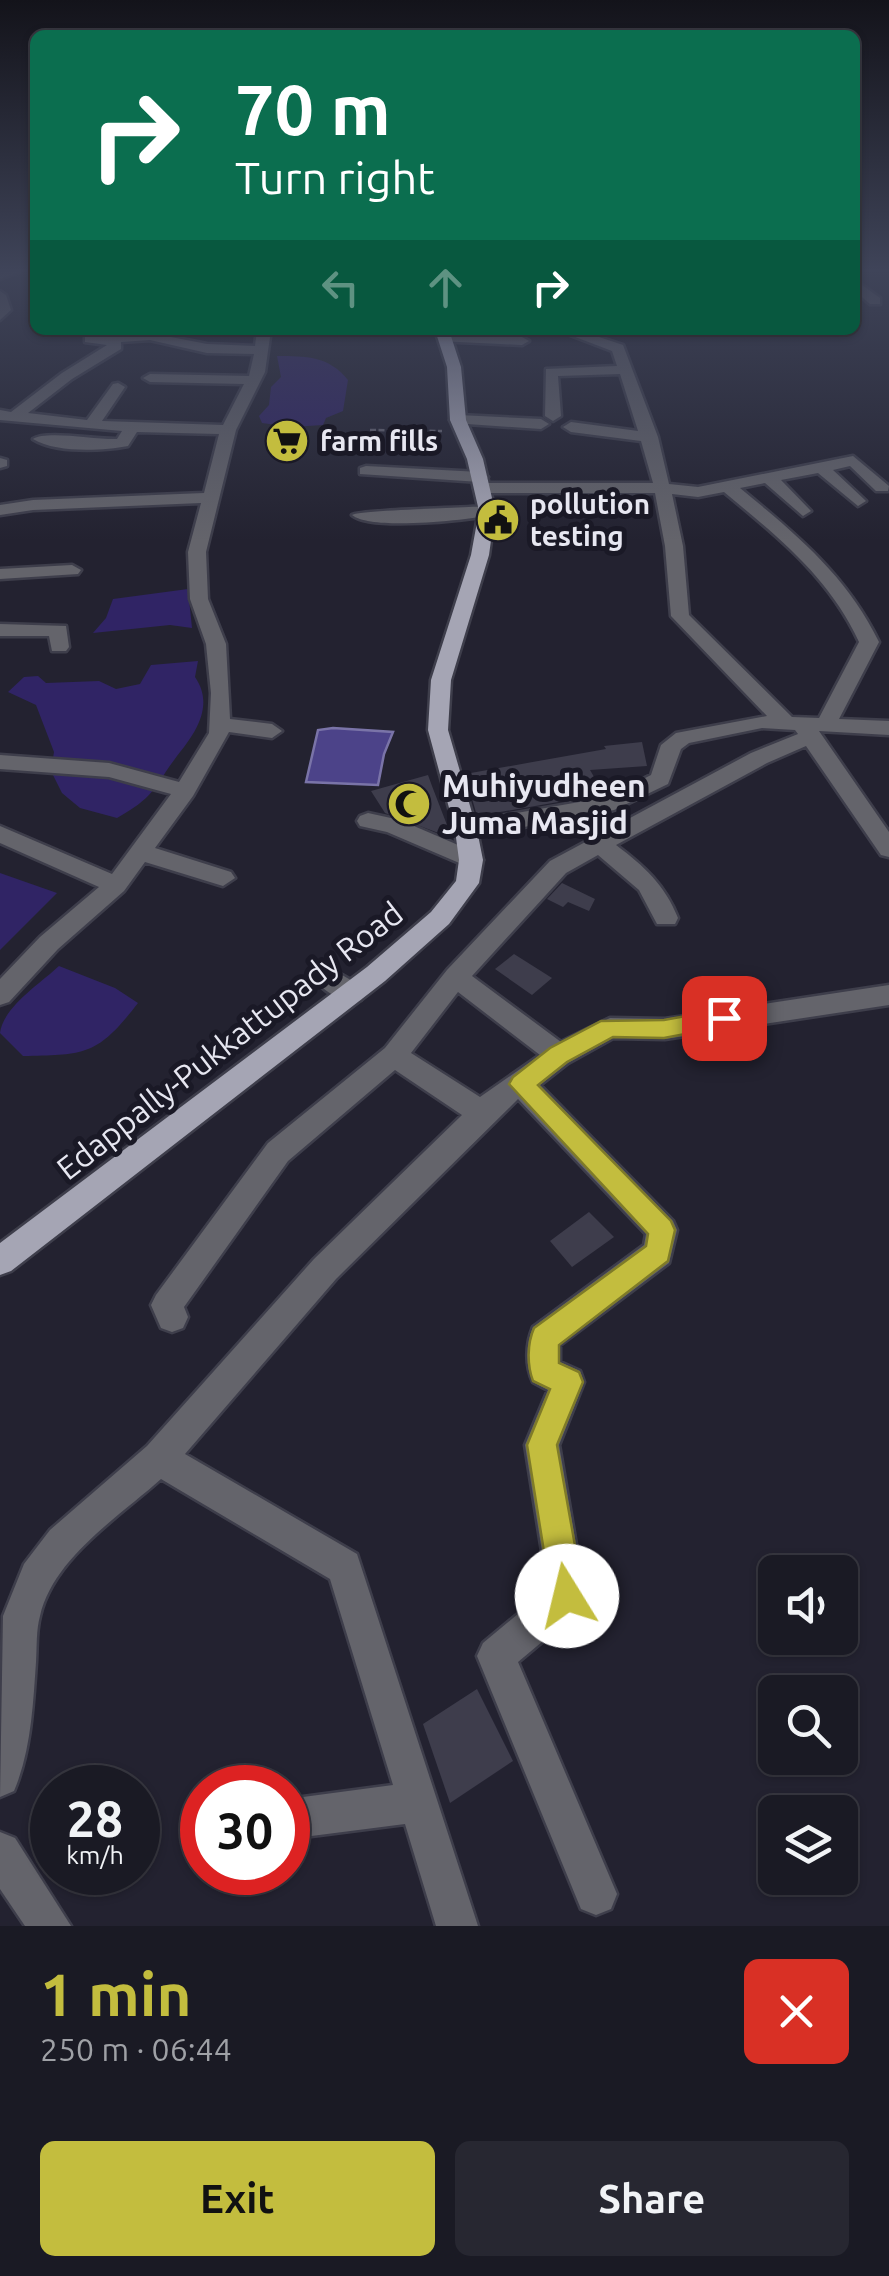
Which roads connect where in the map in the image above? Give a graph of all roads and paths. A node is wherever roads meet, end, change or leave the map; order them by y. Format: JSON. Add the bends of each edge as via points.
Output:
{"nodes":[{"id":1,"x":91,"y":362,"type":"edge"},
{"id":2,"x":259,"y":362,"type":"edge"},
{"id":3,"x":452,"y":362,"type":"edge"},
{"id":4,"x":623,"y":362,"type":"edge"},
{"id":5,"x":626,"y":370,"type":"junction"},
{"id":6,"x":150,"y":378,"type":"dead end"},
{"id":7,"x":254,"y":380,"type":"junction"},
{"id":8,"x":118,"y":387,"type":"dead end"},
{"id":9,"x":8,"y":415,"type":"edge"},
{"id":10,"x":92,"y":424,"type":"junction"},
{"id":11,"x":132,"y":426,"type":"junction"},
{"id":12,"x":460,"y":426,"type":"junction"},
{"id":13,"x":571,"y":427,"type":"dead end"},
{"id":14,"x":228,"y":430,"type":"junction"},
{"id":15,"x":370,"y":430,"type":"dead end"},
{"id":16,"x":650,"y":437,"type":"junction"},
{"id":17,"x":41,"y":439,"type":"dead end"},
{"id":18,"x":821,"y":467,"type":"junction"},
{"id":19,"x":366,"y":471,"type":"dead end"},
{"id":20,"x":768,"y":478,"type":"junction"},
{"id":21,"x":727,"y":486,"type":"junction"},
{"id":22,"x":662,"y":488,"type":"junction"},
{"id":23,"x":882,"y":488,"type":"dead end"},
{"id":24,"x":483,"y":492,"type":"junction"},
{"id":25,"x":208,"y":498,"type":"junction"},
{"id":26,"x":858,"y":501,"type":"dead end"},
{"id":27,"x":0,"y":510,"type":"edge"},
{"id":28,"x":803,"y":512,"type":"dead end"},
{"id":29,"x":360,"y":514,"type":"dead end"},
{"id":30,"x":72,"y":570,"type":"dead end"},
{"id":31,"x":0,"y":574,"type":"edge"},
{"id":32,"x":0,"y":630,"type":"edge"},
{"id":33,"x":59,"y":647,"type":"dead end"},
{"id":34,"x":219,"y":724,"type":"junction"},
{"id":35,"x":806,"y":726,"type":"junction"},
{"id":36,"x":889,"y":728,"type":"edge"},
{"id":37,"x":272,"y":731,"type":"dead end"},
{"id":38,"x":0,"y":762,"type":"edge"},
{"id":39,"x":185,"y":790,"type":"junction"},
{"id":40,"x":368,"y":821,"type":"dead end"},
{"id":41,"x":466,"y":830,"type":"junction"},
{"id":42,"x":0,"y":834,"type":"edge"},
{"id":43,"x":598,"y":844,"type":"junction"},
{"id":44,"x":889,"y":848,"type":"edge"},
{"id":45,"x":140,"y":852,"type":"junction"},
{"id":46,"x":471,"y":860,"type":"junction"},
{"id":47,"x":224,"y":878,"type":"dead end"},
{"id":48,"x":116,"y":885,"type":"junction"},
{"id":49,"x":666,"y":918,"type":"dead end"},
{"id":50,"x":323,"y":974,"type":"dead end"},
{"id":51,"x":456,"y":977,"type":"junction"},
{"id":52,"x":352,"y":993,"type":"junction"},
{"id":53,"x":0,"y":995,"type":"edge"},
{"id":54,"x":889,"y":995,"type":"edge"},
{"id":55,"x":559,"y":1055,"type":"junction"},
{"id":56,"x":394,"y":1056,"type":"junction"},
{"id":57,"x":521,"y":1084,"type":"junction"},
{"id":58,"x":482,"y":1113,"type":"junction"},
{"id":59,"x":0,"y":1262,"type":"edge"},
{"id":60,"x":172,"y":1317,"type":"dead end"},
{"id":61,"x":159,"y":1458,"type":"junction"},
{"id":62,"x":0,"y":1777,"type":"edge"},
{"id":63,"x":420,"y":1802,"type":"junction"},
{"id":64,"x":310,"y":1816,"type":"edge"},
{"id":65,"x":0,"y":1852,"type":"edge"},
{"id":66,"x":596,"y":1894,"type":"dead end"},
{"id":67,"x":50,"y":1926,"type":"edge"},
{"id":68,"x":457,"y":1926,"type":"edge"}],
"edges":[{"from":1,"to":9,"type":"street"},
{"from":2,"to":7,"type":"street"},
{"from":3,"to":12,"type":"main road"},
{"from":4,"to":5,"type":"street"},
{"from":5,"to":12,"type":"street","via":[[551,372],[547,420]]},
{"from":5,"to":16,"type":"street"},
{"from":6,"to":7,"type":"street"},
{"from":7,"to":14,"type":"street"},
{"from":8,"to":10,"type":"street"},
{"from":9,"to":10,"type":"street"},
{"from":10,"to":11,"type":"street"},
{"from":11,"to":14,"type":"street"},
{"from":11,"to":17,"type":"street","via":[[122,444]]},
{"from":12,"to":15,"type":"path"},
{"from":12,"to":24,"type":"main road"},
{"from":13,"to":16,"type":"street"},
{"from":14,"to":25,"type":"street"},
{"from":16,"to":22,"type":"street"},
{"from":18,"to":20,"type":"street"},
{"from":18,"to":23,"type":"street","via":[[854,461]]},
{"from":18,"to":26,"type":"street"},
{"from":19,"to":24,"type":"street"},
{"from":20,"to":21,"type":"street"},
{"from":20,"to":28,"type":"street"},
{"from":21,"to":22,"type":"street","via":[[698,492]]},
{"from":21,"to":35,"type":"street","via":[[832,575],[869,642]]},
{"from":22,"to":24,"type":"street"},
{"from":22,"to":35,"type":"street","via":[[673,521],[680,616]]},
{"from":24,"to":29,"type":"street","via":[[415,518]]},
{"from":24,"to":41,"type":"main road","via":[[480,555],[441,680],[438,730]]},
{"from":25,"to":27,"type":"street"},
{"from":25,"to":34,"type":"street","via":[[197,552],[199,600],[216,644]]},
{"from":30,"to":31,"type":"street"},
{"from":32,"to":33,"type":"street","via":[[59,630]]},
{"from":34,"to":37,"type":"street"},
{"from":34,"to":39,"type":"street"},
{"from":35,"to":36,"type":"street"},
{"from":35,"to":41,"type":"street","via":[[683,738],[672,746],[660,779],[614,803]]},
{"from":35,"to":43,"type":"street","via":[[760,758]]},
{"from":35,"to":44,"type":"street"},
{"from":38,"to":39,"type":"street","via":[[109,770]]},
{"from":39,"to":45,"type":"street"},
{"from":40,"to":46,"type":"street"},
{"from":41,"to":46,"type":"main road"},
{"from":42,"to":48,"type":"street"},
{"from":43,"to":49,"type":"street","via":[[659,895]]},
{"from":43,"to":51,"type":"street","via":[[558,867]]},
{"from":45,"to":47,"type":"street"},
{"from":45,"to":48,"type":"street"},
{"from":46,"to":52,"type":"main road","name":"Edappally-Pukkattupady Road","via":[[466,883],[440,918]]},
{"from":48,"to":53,"type":"street"},
{"from":50,"to":52,"type":"street"},
{"from":51,"to":55,"type":"street"},
{"from":51,"to":56,"type":"street"},
{"from":52,"to":59,"type":"main road","name":"Edappally-Pukkattupady Road"},
{"from":54,"to":55,"type":"street","via":[[664,1029],[610,1028]]},
{"from":55,"to":57,"type":"street"},
{"from":56,"to":58,"type":"street"},
{"from":56,"to":60,"type":"street","via":[[278,1152],[167,1305]]},
{"from":57,"to":58,"type":"street"},
{"from":57,"to":66,"type":"street","via":[[662,1230],[658,1252],[544,1338],[544,1371],[568,1382],[542,1445],[567,1596],[496,1656]]},
{"from":58,"to":61,"type":"street","via":[[325,1269]]},
{"from":61,"to":62,"type":"street","via":[[63,1543],[37,1577],[21,1616],[13,1716]]},
{"from":61,"to":63,"type":"street","via":[[344,1568]]},
{"from":63,"to":64,"type":"street"},
{"from":63,"to":68,"type":"street"},
{"from":65,"to":67,"type":"street"}]}
